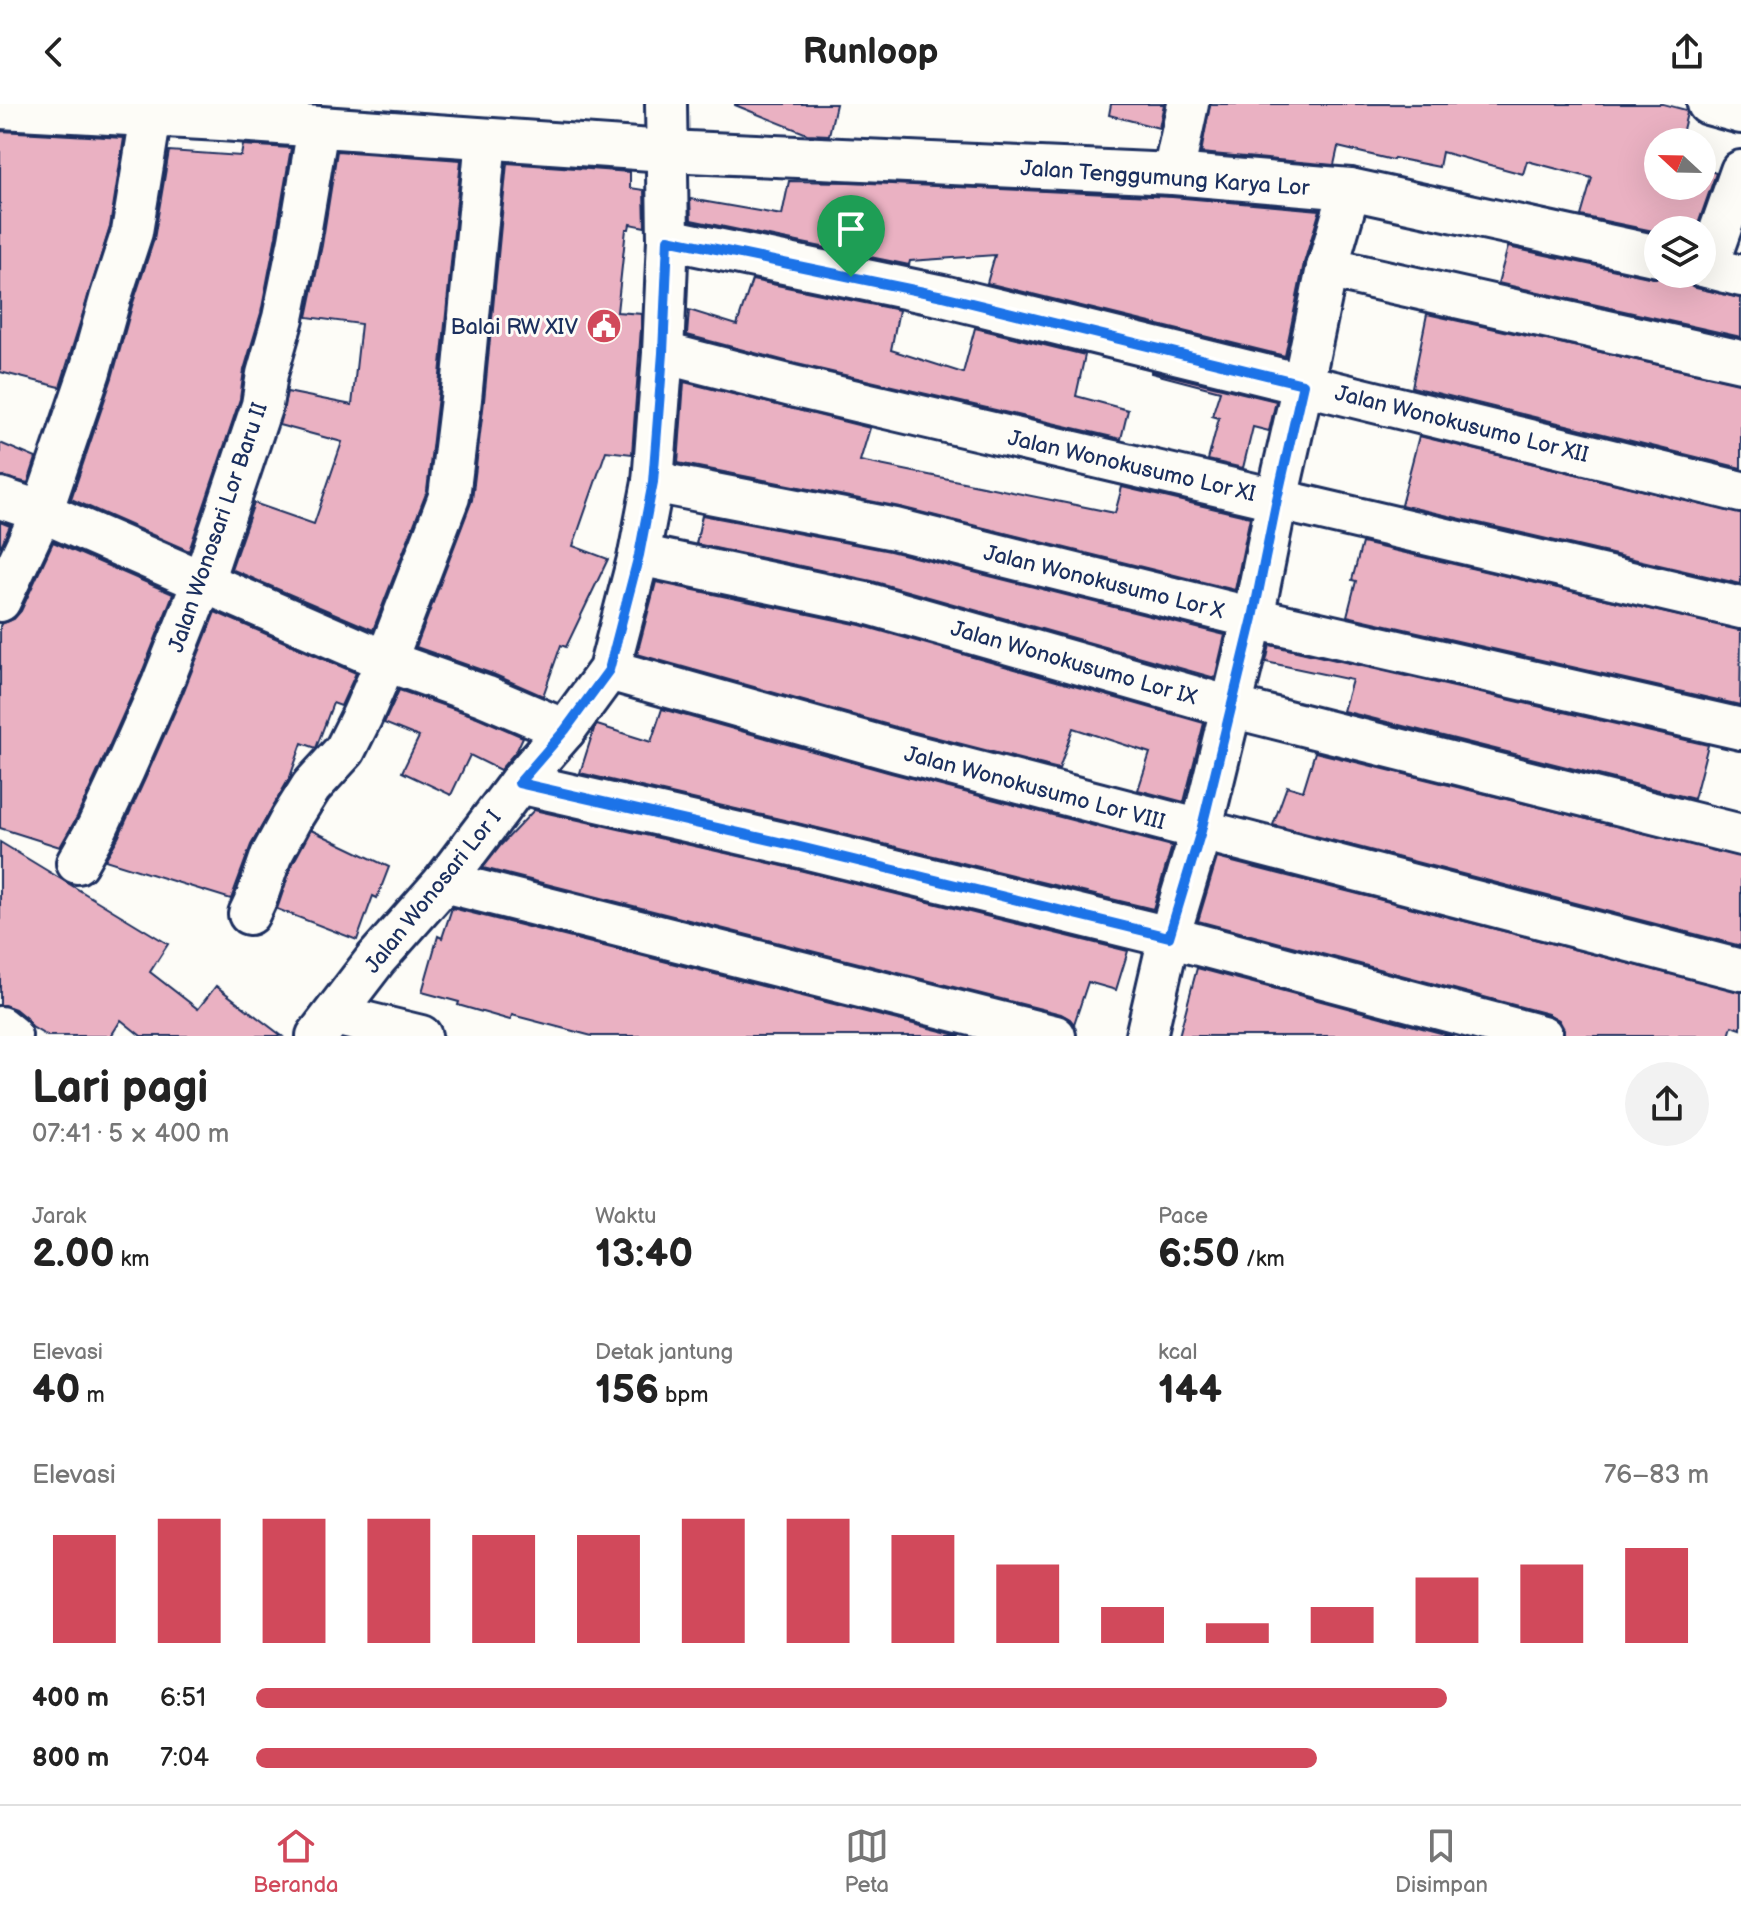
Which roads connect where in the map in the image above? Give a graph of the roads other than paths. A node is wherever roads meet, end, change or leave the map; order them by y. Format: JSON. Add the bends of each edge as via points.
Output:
{"nodes":[{"id":1,"x":666,"y":104,"type":"edge"},
{"id":2,"x":1188,"y":104,"type":"edge"},
{"id":3,"x":1708,"y":104,"type":"edge"},
{"id":4,"x":0,"y":108,"type":"edge"},
{"id":5,"x":48,"y":108,"type":"edge"},
{"id":6,"x":222,"y":112,"type":"edge"},
{"id":7,"x":1741,"y":113,"type":"edge"},
{"id":8,"x":151,"y":116,"type":"junction"},
{"id":9,"x":405,"y":118,"type":"edge"},
{"id":10,"x":318,"y":127,"type":"junction"},
{"id":11,"x":486,"y":139,"type":"junction"},
{"id":12,"x":666,"y":151,"type":"junction"},
{"id":13,"x":1741,"y":171,"type":"edge"},
{"id":14,"x":1173,"y":174,"type":"junction"},
{"id":15,"x":1350,"y":189,"type":"junction"},
{"id":16,"x":668,"y":239,"type":"junction"},
{"id":17,"x":1644,"y":253,"type":"edge"},
{"id":18,"x":1327,"y":268,"type":"junction"},
{"id":19,"x":1717,"y":269,"type":"edge"},
{"id":20,"x":663,"y":353,"type":"junction"},
{"id":21,"x":1741,"y":361,"type":"edge"},
{"id":22,"x":1303,"y":384,"type":"junction"},
{"id":23,"x":653,"y":482,"type":"junction"},
{"id":24,"x":1741,"y":492,"type":"edge"},
{"id":25,"x":0,"y":498,"type":"edge"},
{"id":26,"x":1277,"y":499,"type":"junction"},
{"id":27,"x":42,"y":512,"type":"junction"},
{"id":28,"x":639,"y":555,"type":"junction"},
{"id":29,"x":203,"y":581,"type":"junction"},
{"id":30,"x":0,"y":601,"type":"edge"},
{"id":31,"x":1741,"y":608,"type":"edge"},
{"id":32,"x":1253,"y":618,"type":"junction"},
{"id":33,"x":386,"y":661,"type":"junction"},
{"id":34,"x":609,"y":670,"type":"junction"},
{"id":35,"x":1231,"y":707,"type":"junction"},
{"id":36,"x":1741,"y":729,"type":"edge"},
{"id":37,"x":565,"y":730,"type":"junction"},
{"id":38,"x":519,"y":783,"type":"junction"},
{"id":39,"x":1201,"y":831,"type":"junction"},
{"id":40,"x":1741,"y":835,"type":"edge"},
{"id":41,"x":77,"y":863,"type":"dead end"},
{"id":42,"x":444,"y":882,"type":"junction"},
{"id":43,"x":249,"y":914,"type":"dead end"},
{"id":44,"x":1169,"y":937,"type":"junction"},
{"id":45,"x":1741,"y":970,"type":"edge"},
{"id":46,"x":326,"y":1026,"type":"edge"},
{"id":47,"x":0,"y":1027,"type":"edge"},
{"id":48,"x":11,"y":1036,"type":"edge"},
{"id":49,"x":421,"y":1036,"type":"edge"},
{"id":50,"x":1055,"y":1036,"type":"edge"},
{"id":51,"x":1146,"y":1036,"type":"edge"},
{"id":52,"x":1542,"y":1036,"type":"edge"}],
"edges":[{"from":1,"to":12,"type":"street","name":"Jalan Wonosari Lor I"},
{"from":2,"to":14,"type":"street"},
{"from":3,"to":7,"type":"street"},
{"from":4,"to":5,"type":"street","name":"Jalan Tenggumung Karya Lor"},
{"from":5,"to":8,"type":"street","name":"Jalan Tenggumung Karya Lor"},
{"from":6,"to":8,"type":"street","name":"Jalan Tenggumung Karya Lor"},
{"from":6,"to":10,"type":"street","name":"Jalan Tenggumung Karya Lor"},
{"from":8,"to":27,"type":"street","via":[[132,232]]},
{"from":9,"to":10,"type":"street","name":"Jalan Tenggumung Karya Lor"},
{"from":9,"to":11,"type":"street","name":"Jalan Tenggumung Karya Lor"},
{"from":10,"to":29,"type":"street","name":"Jalan Wonosari Lor Baru II","via":[[262,405]]},
{"from":11,"to":12,"type":"street","name":"Jalan Tenggumung Karya Lor"},
{"from":11,"to":33,"type":"street","via":[[449,497]]},
{"from":12,"to":14,"type":"street","name":"Jalan Tenggumung Karya Lor"},
{"from":12,"to":16,"type":"street","name":"Jalan Wonosari Lor I"},
{"from":13,"to":19,"type":"street"},
{"from":14,"to":15,"type":"street","name":"Jalan Tenggumung Karya Lor"},
{"from":15,"to":17,"type":"street","name":"Jalan Tenggumung Karya Lor"},
{"from":15,"to":18,"type":"street"},
{"from":16,"to":20,"type":"street","name":"Jalan Wonosari Lor I"},
{"from":16,"to":22,"type":"street","name":"Jalan Wonokusumo Lor XII","via":[[943,296]]},
{"from":18,"to":21,"type":"street"},
{"from":18,"to":22,"type":"street"},
{"from":20,"to":23,"type":"street","name":"Jalan Wonosari Lor I"},
{"from":20,"to":26,"type":"street","name":"Jalan Wonokusumo Lor XI"},
{"from":22,"to":24,"type":"street","name":"Jalan Wonokusumo Lor XII"},
{"from":22,"to":26,"type":"street"},
{"from":23,"to":28,"type":"street","name":"Jalan Wonosari Lor I"},
{"from":23,"to":32,"type":"street","name":"Jalan Wonokusumo Lor X","via":[[895,529]]},
{"from":25,"to":27,"type":"street"},
{"from":26,"to":31,"type":"street","name":"Jalan Wonokusumo Lor XI"},
{"from":26,"to":32,"type":"street"},
{"from":27,"to":29,"type":"street"},
{"from":27,"to":30,"type":"street"},
{"from":28,"to":34,"type":"street","name":"Jalan Wonosari Lor I"},
{"from":28,"to":35,"type":"street","name":"Jalan Wonokusumo Lor IX","via":[[866,603]]},
{"from":29,"to":33,"type":"street"},
{"from":29,"to":41,"type":"street","name":"Jalan Wonosari Lor Baru II","via":[[124,770]]},
{"from":32,"to":35,"type":"street"},
{"from":32,"to":36,"type":"street","name":"Jalan Wonokusumo Lor X"},
{"from":33,"to":37,"type":"street"},
{"from":33,"to":43,"type":"street","via":[[345,750],[311,787],[271,856]]},
{"from":34,"to":37,"type":"street","name":"Jalan Wonosari Lor I"},
{"from":34,"to":39,"type":"street","name":"Jalan Wonokusumo Lor VIII"},
{"from":35,"to":39,"type":"street"},
{"from":35,"to":40,"type":"street","name":"Jalan Wonokusumo Lor IX"},
{"from":37,"to":38,"type":"street","name":"Jalan Wonosari Lor I"},
{"from":38,"to":42,"type":"street","name":"Jalan Wonosari Lor I"},
{"from":38,"to":44,"type":"street"},
{"from":39,"to":44,"type":"street"},
{"from":39,"to":45,"type":"street","name":"Jalan Wonokusumo Lor VIII"},
{"from":42,"to":46,"type":"street","name":"Jalan Wonosari Lor I"},
{"from":42,"to":50,"type":"street"},
{"from":44,"to":51,"type":"street"},
{"from":44,"to":52,"type":"street"},
{"from":46,"to":49,"type":"street"},
{"from":47,"to":48,"type":"street"}]}
